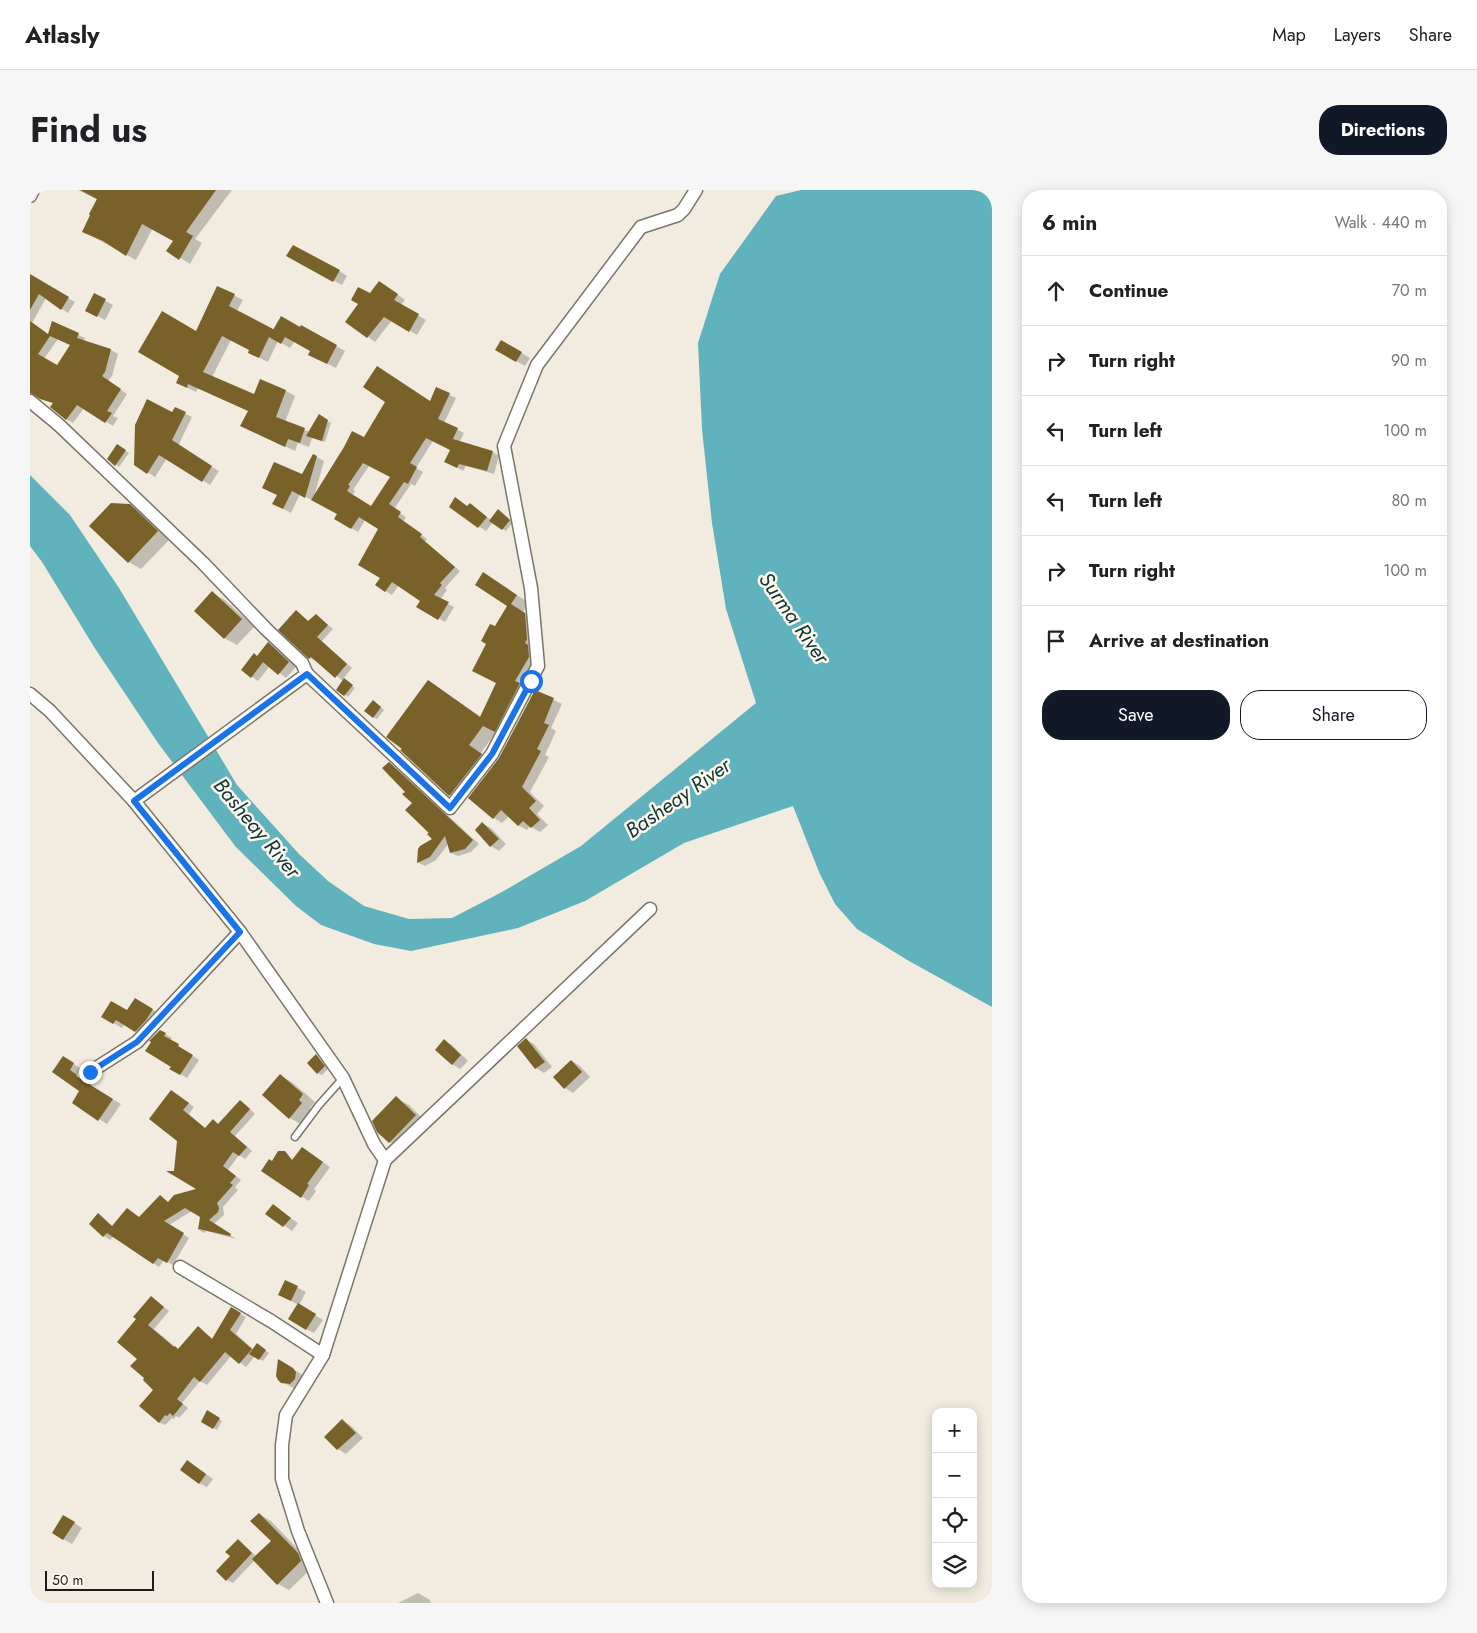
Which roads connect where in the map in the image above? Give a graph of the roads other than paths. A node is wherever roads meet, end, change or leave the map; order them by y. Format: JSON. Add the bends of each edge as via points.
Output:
{"nodes":[{"id":1,"x":33,"y":190,"type":"edge"},
{"id":2,"x":696,"y":190,"type":"edge"},
{"id":3,"x":30,"y":196,"type":"edge"},
{"id":4,"x":30,"y":401,"type":"edge"},
{"id":5,"x":307,"y":674,"type":"junction"},
{"id":6,"x":30,"y":694,"type":"edge"},
{"id":7,"x":134,"y":801,"type":"junction"},
{"id":8,"x":650,"y":909,"type":"dead end"},
{"id":9,"x":240,"y":932,"type":"junction"},
{"id":10,"x":90,"y":1072,"type":"dead end"},
{"id":11,"x":343,"y":1078,"type":"junction"},
{"id":12,"x":295,"y":1138,"type":"dead end"},
{"id":13,"x":385,"y":1160,"type":"junction"},
{"id":14,"x":180,"y":1267,"type":"dead end"},
{"id":15,"x":323,"y":1355,"type":"junction"},
{"id":16,"x":327,"y":1603,"type":"edge"}],
"edges":[{"from":1,"to":3,"type":"street"},
{"from":2,"to":5,"type":"street","via":[[678,215],[640,226],[537,365],[504,446],[532,588],[538,666],[492,754],[450,808]]},
{"from":4,"to":5,"type":"street","via":[[203,563],[302,663]]},
{"from":5,"to":7,"type":"street"},
{"from":6,"to":7,"type":"street"},
{"from":7,"to":9,"type":"street"},
{"from":8,"to":13,"type":"street"},
{"from":9,"to":10,"type":"street","via":[[137,1042]]},
{"from":9,"to":11,"type":"street"},
{"from":11,"to":12,"type":"lane"},
{"from":11,"to":13,"type":"street"},
{"from":13,"to":15,"type":"street"},
{"from":14,"to":15,"type":"street","via":[[272,1320]]},
{"from":15,"to":16,"type":"street","via":[[286,1415],[282,1479],[298,1531]]}]}
